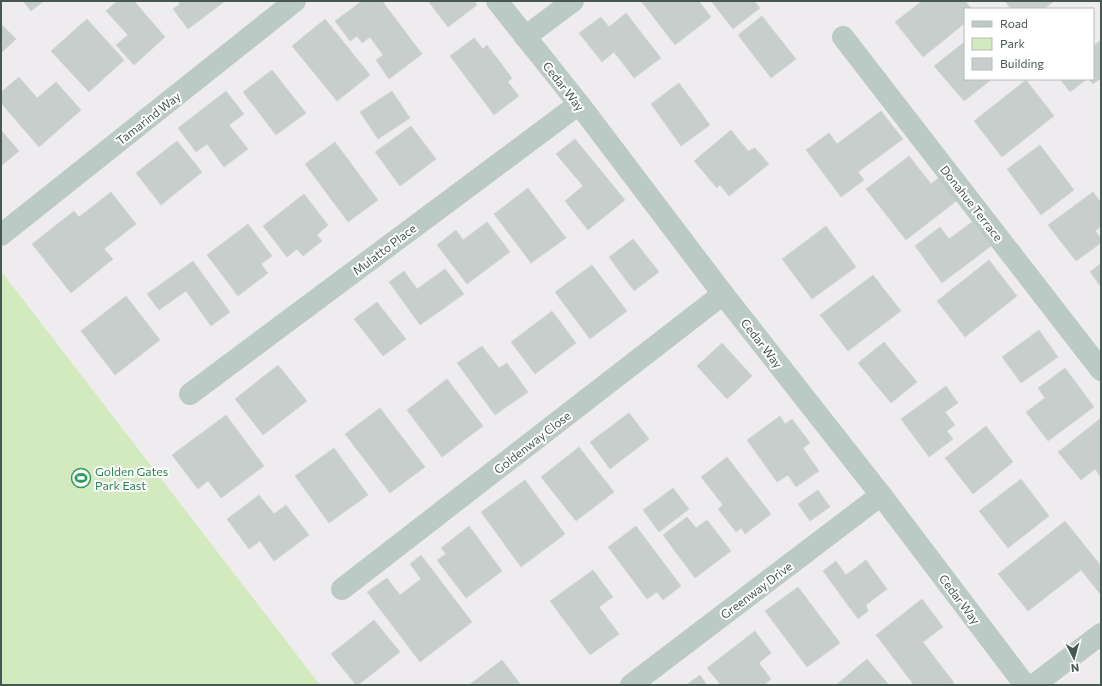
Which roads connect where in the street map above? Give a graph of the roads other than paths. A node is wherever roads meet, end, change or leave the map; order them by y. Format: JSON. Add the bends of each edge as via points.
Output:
{"nodes":[{"id":1,"x":295,"y":1,"type":"edge"},
{"id":2,"x":497,"y":1,"type":"edge"},
{"id":3,"x":573,"y":1,"type":"edge"},
{"id":4,"x":525,"y":37,"type":"junction"},
{"id":5,"x":843,"y":37,"type":"dead end"},
{"id":6,"x":579,"y":104,"type":"junction"},
{"id":7,"x":1,"y":234,"type":"edge"},
{"id":8,"x":723,"y":294,"type":"junction"},
{"id":9,"x":1101,"y":370,"type":"edge"},
{"id":10,"x":190,"y":394,"type":"dead end"},
{"id":11,"x":881,"y":495,"type":"junction"},
{"id":12,"x":342,"y":589,"type":"dead end"},
{"id":13,"x":1101,"y":634,"type":"edge"},
{"id":14,"x":631,"y":685,"type":"edge"},
{"id":15,"x":1025,"y":685,"type":"edge"},
{"id":16,"x":1034,"y":685,"type":"edge"}],
"edges":[{"from":1,"to":7,"type":"street","name":"Tamarind Way"},
{"from":2,"to":4,"type":"street","name":"Cedar Way"},
{"from":3,"to":4,"type":"street"},
{"from":4,"to":6,"type":"street","name":"Cedar Way"},
{"from":5,"to":9,"type":"street","name":"Donahue Terrace"},
{"from":6,"to":8,"type":"street","name":"Cedar Way"},
{"from":6,"to":10,"type":"street","name":"Mulatto Place"},
{"from":8,"to":11,"type":"street","name":"Cedar Way"},
{"from":8,"to":12,"type":"street","name":"Goldenway Close"},
{"from":11,"to":14,"type":"street","name":"Greenway Drive"},
{"from":11,"to":15,"type":"street","name":"Cedar Way"},
{"from":13,"to":16,"type":"street"}]}
